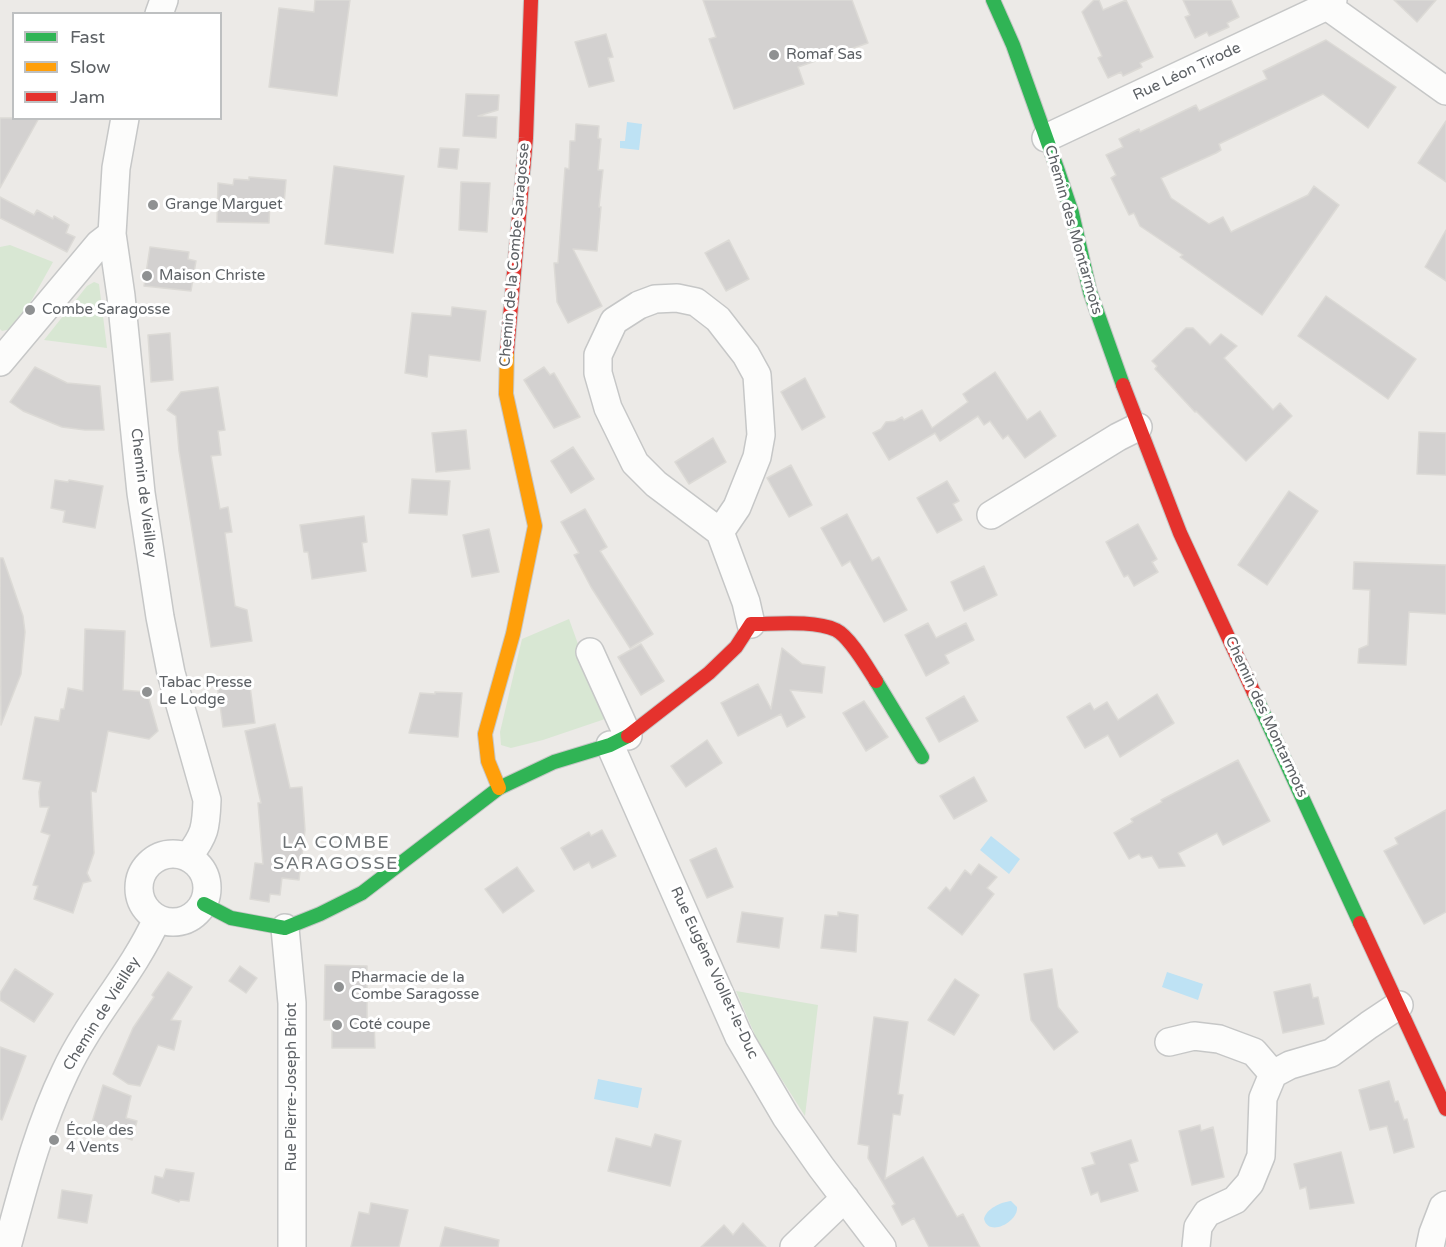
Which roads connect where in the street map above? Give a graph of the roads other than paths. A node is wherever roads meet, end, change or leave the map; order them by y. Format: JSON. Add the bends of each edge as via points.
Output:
{"nodes":[{"id":1,"x":531,"y":0,"type":"edge"},
{"id":2,"x":993,"y":0,"type":"edge"},
{"id":3,"x":1330,"y":3,"type":"edge"},
{"id":4,"x":1446,"y":91,"type":"edge"},
{"id":5,"x":125,"y":120,"type":"edge"},
{"id":6,"x":1046,"y":138,"type":"junction"},
{"id":7,"x":112,"y":234,"type":"junction"},
{"id":8,"x":0,"y":362,"type":"edge"},
{"id":9,"x":1138,"y":427,"type":"junction"},
{"id":10,"x":991,"y":515,"type":"dead end"},
{"id":11,"x":720,"y":532,"type":"junction"},
{"id":12,"x":751,"y":624,"type":"junction"},
{"id":13,"x":590,"y":652,"type":"dead end"},
{"id":14,"x":619,"y":740,"type":"junction"},
{"id":15,"x":922,"y":757,"type":"dead end"},
{"id":16,"x":499,"y":788,"type":"junction"},
{"id":17,"x":188,"y":857,"type":"junction"},
{"id":18,"x":204,"y":904,"type":"junction"},
{"id":19,"x":158,"y":919,"type":"junction"},
{"id":20,"x":285,"y":928,"type":"junction"},
{"id":21,"x":1399,"y":1005,"type":"junction"},
{"id":22,"x":1169,"y":1042,"type":"dead end"},
{"id":23,"x":1273,"y":1074,"type":"junction"},
{"id":24,"x":1446,"y":1108,"type":"edge"},
{"id":25,"x":845,"y":1198,"type":"junction"},
{"id":26,"x":1446,"y":1205,"type":"edge"},
{"id":27,"x":8,"y":1247,"type":"edge"},
{"id":28,"x":292,"y":1247,"type":"edge"},
{"id":29,"x":794,"y":1247,"type":"edge"},
{"id":30,"x":882,"y":1247,"type":"edge"},
{"id":31,"x":1196,"y":1247,"type":"edge"},
{"id":32,"x":1430,"y":1247,"type":"edge"}],
"edges":[{"from":1,"to":16,"type":"street","name":"Chemin de la Combe Saragosse","via":[[523,182],[505,369],[506,394],[535,526],[513,634],[485,734],[488,761]]},
{"from":2,"to":6,"type":"street","name":"Chemin des Montarmots"},
{"from":3,"to":4,"type":"street","name":"Rue Léon Tirode"},
{"from":3,"to":6,"type":"street","name":"Rue Léon Tirode"},
{"from":5,"to":7,"type":"street","name":"Chemin de Vieilley","via":[[116,168]]},
{"from":6,"to":9,"type":"street","name":"Chemin des Montarmots","via":[[1072,213],[1090,292]]},
{"from":7,"to":8,"type":"street","via":[[99,244]]},
{"from":7,"to":17,"type":"street","name":"Chemin de Vieilley","via":[[141,493],[160,617],[171,673],[207,800],[202,839]]},
{"from":9,"to":10,"type":"street"},
{"from":9,"to":21,"type":"street","name":"Chemin des Montarmots","via":[[1180,533]]},
{"from":11,"to":11,"type":"street","via":[[737,507],[757,457],[757,375],[718,319],[696,302],[655,299],[614,321],[598,355],[598,373],[608,408],[635,463],[656,484]]},
{"from":11,"to":12,"type":"street"},
{"from":12,"to":14,"type":"street","via":[[736,647],[709,673]]},
{"from":12,"to":15,"type":"street","via":[[818,625],[837,630],[858,652]]},
{"from":13,"to":14,"type":"street","name":"Rue Eugène Viollet-le-Duc"},
{"from":14,"to":16,"type":"street","via":[[554,762]]},
{"from":14,"to":25,"type":"street","name":"Rue Eugène Viollet-le-Duc","via":[[739,1036],[786,1117]]},
{"from":16,"to":20,"type":"street","via":[[362,893]]},
{"from":17,"to":18,"type":"street","via":[[204,872]]},
{"from":17,"to":19,"type":"street","via":[[156,857],[142,873],[138,894],[148,913]]},
{"from":18,"to":19,"type":"street","via":[[189,919]]},
{"from":18,"to":20,"type":"street","via":[[231,918]]},
{"from":19,"to":27,"type":"street","name":"Chemin de Vieilley","via":[[65,1072],[22,1189]]},
{"from":20,"to":28,"type":"street","name":"Rue Pierre-Joseph Briot","via":[[292,1002]]},
{"from":21,"to":23,"type":"street","via":[[1331,1053]]},
{"from":21,"to":24,"type":"street","name":"Chemin des Montarmots"},
{"from":22,"to":23,"type":"street","via":[[1194,1036],[1219,1039],[1254,1052]]},
{"from":23,"to":31,"type":"street","via":[[1263,1098],[1261,1156],[1250,1183],[1236,1200],[1206,1213],[1198,1227]]},
{"from":25,"to":29,"type":"street"},
{"from":25,"to":30,"type":"street","name":"Rue Eugène Viollet-le-Duc"},
{"from":26,"to":32,"type":"street"}]}
